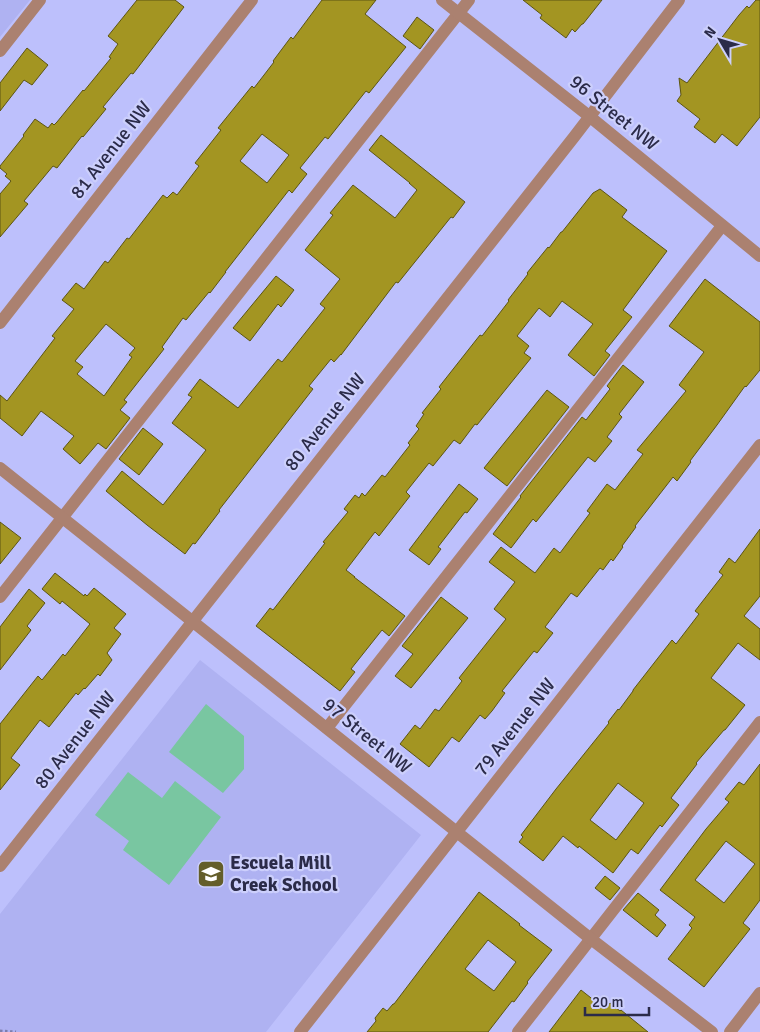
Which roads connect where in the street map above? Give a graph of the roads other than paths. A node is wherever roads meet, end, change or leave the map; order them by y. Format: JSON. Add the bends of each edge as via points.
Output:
{"nodes":[{"id":1,"x":40,"y":0,"type":"edge"},
{"id":2,"x":252,"y":0,"type":"edge"},
{"id":3,"x":442,"y":0,"type":"edge"},
{"id":4,"x":469,"y":0,"type":"edge"},
{"id":5,"x":679,"y":0,"type":"edge"},
{"id":6,"x":459,"y":13,"type":"junction"},
{"id":7,"x":0,"y":51,"type":"edge"},
{"id":8,"x":589,"y":116,"type":"junction"},
{"id":9,"x":722,"y":226,"type":"junction"},
{"id":10,"x":760,"y":256,"type":"edge"},
{"id":11,"x":0,"y":323,"type":"edge"},
{"id":12,"x":760,"y":445,"type":"edge"},
{"id":13,"x":0,"y":468,"type":"edge"},
{"id":14,"x":63,"y":517,"type":"junction"},
{"id":15,"x":0,"y":597,"type":"edge"},
{"id":16,"x":192,"y":621,"type":"junction"},
{"id":17,"x":760,"y":722,"type":"edge"},
{"id":18,"x":327,"y":728,"type":"junction"},
{"id":19,"x":457,"y":832,"type":"junction"},
{"id":20,"x":0,"y":866,"type":"edge"},
{"id":21,"x":591,"y":938,"type":"junction"},
{"id":22,"x":760,"y":993,"type":"edge"},
{"id":23,"x":300,"y":1032,"type":"edge"},
{"id":24,"x":518,"y":1032,"type":"edge"},
{"id":25,"x":712,"y":1032,"type":"edge"},
{"id":26,"x":730,"y":1032,"type":"edge"}],
"edges":[{"from":1,"to":7,"type":"street"},
{"from":2,"to":11,"type":"street","name":"81 Avenue NW"},
{"from":3,"to":6,"type":"street","name":"96 Street NW"},
{"from":4,"to":6,"type":"street"},
{"from":5,"to":8,"type":"street","name":"80 Avenue NW"},
{"from":6,"to":8,"type":"street","name":"96 Street NW"},
{"from":6,"to":14,"type":"street"},
{"from":8,"to":9,"type":"street","name":"96 Street NW"},
{"from":8,"to":16,"type":"street","name":"80 Avenue NW"},
{"from":9,"to":10,"type":"street","name":"96 Street NW"},
{"from":9,"to":18,"type":"street"},
{"from":12,"to":19,"type":"street","name":"79 Avenue NW"},
{"from":13,"to":14,"type":"street","name":"97 Street NW"},
{"from":14,"to":15,"type":"street"},
{"from":14,"to":16,"type":"street","name":"97 Street NW"},
{"from":16,"to":18,"type":"street","name":"97 Street NW"},
{"from":16,"to":20,"type":"street","name":"80 Avenue NW"},
{"from":17,"to":21,"type":"street"},
{"from":18,"to":19,"type":"street","name":"97 Street NW"},
{"from":19,"to":21,"type":"street","name":"97 Street NW"},
{"from":19,"to":23,"type":"street","name":"79 Avenue NW"},
{"from":21,"to":24,"type":"street"},
{"from":21,"to":25,"type":"street","name":"97 Street NW"},
{"from":22,"to":26,"type":"street"}]}
